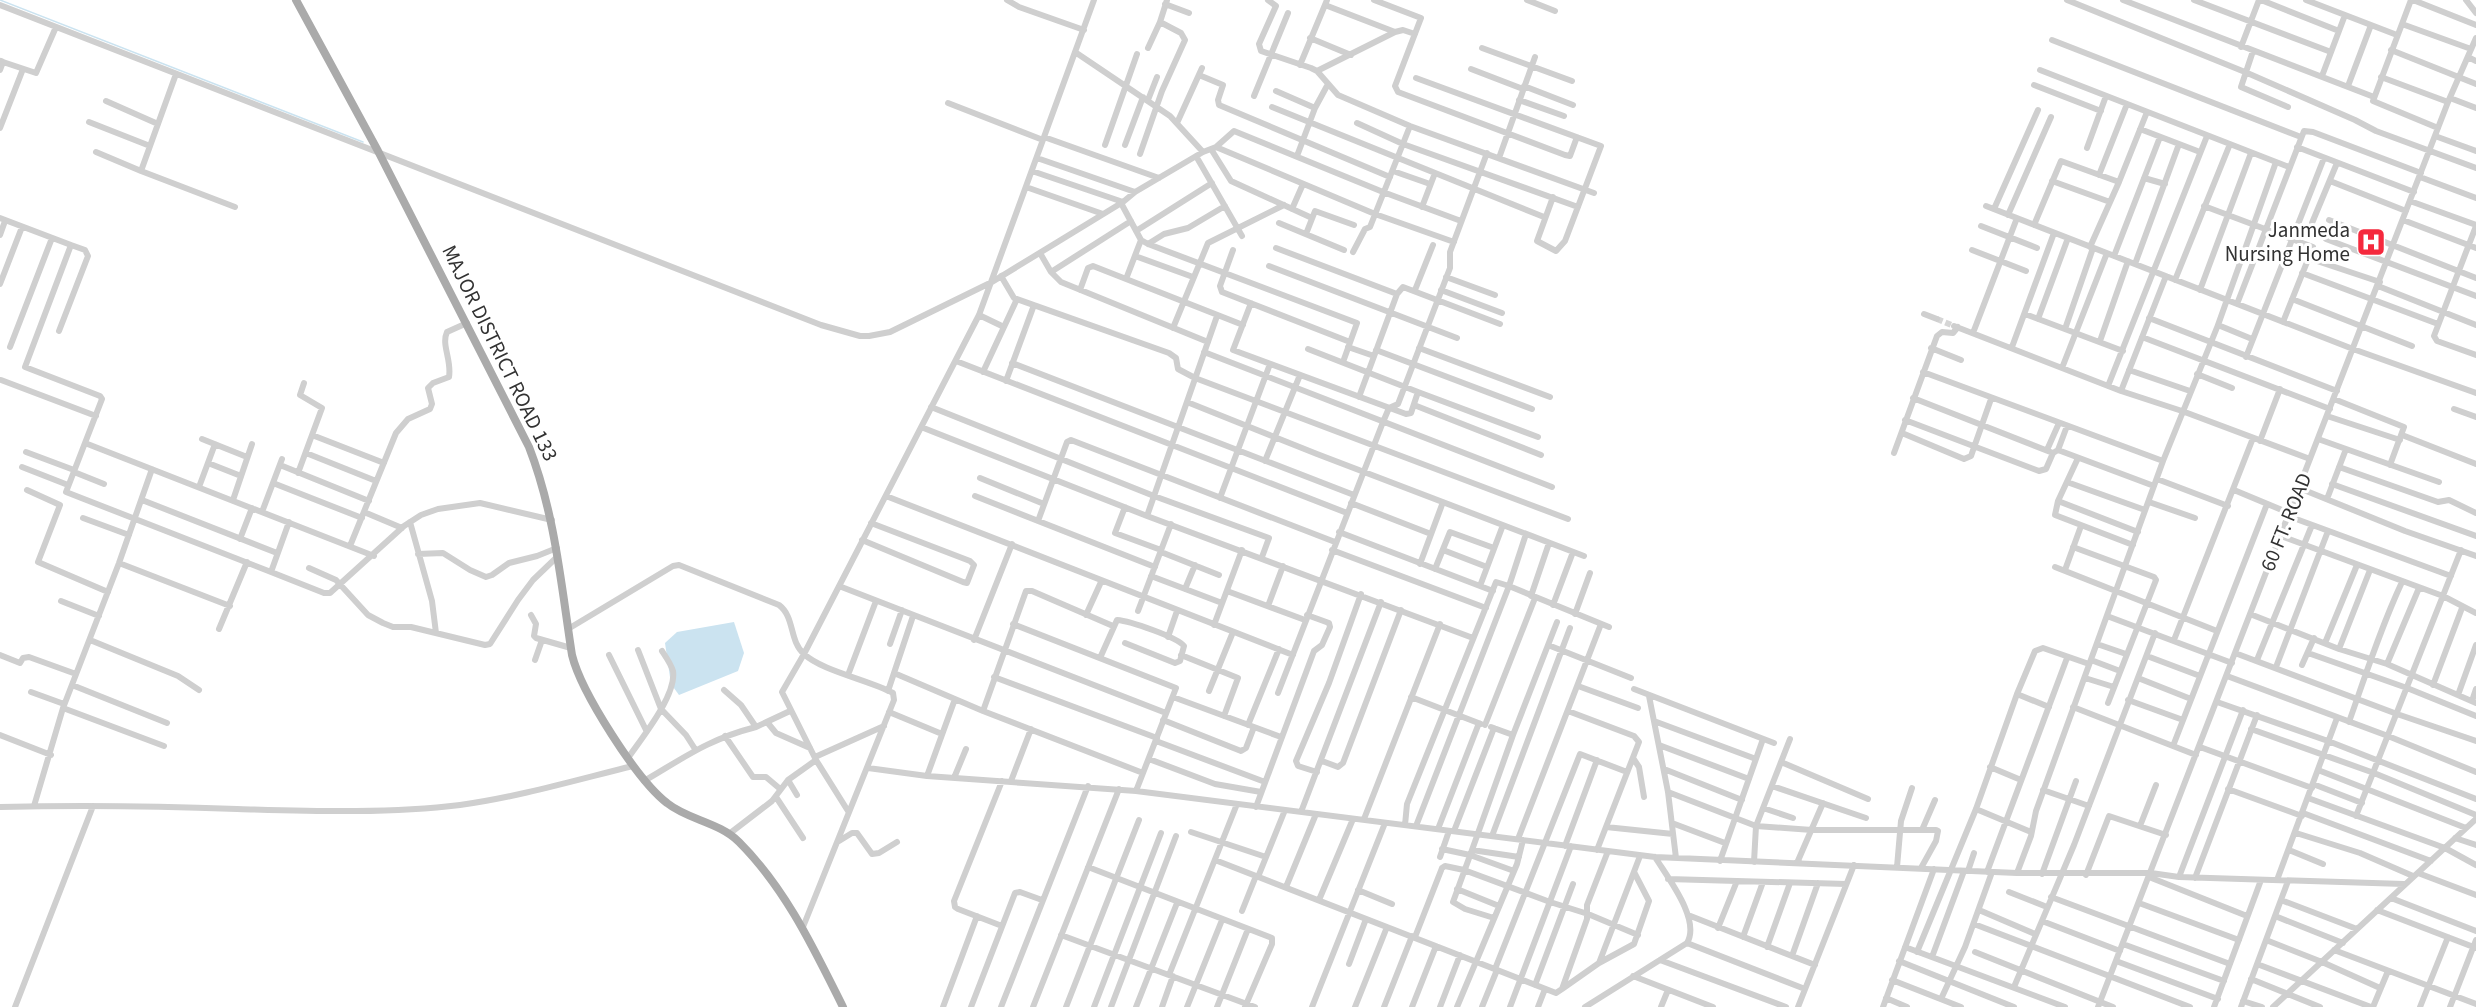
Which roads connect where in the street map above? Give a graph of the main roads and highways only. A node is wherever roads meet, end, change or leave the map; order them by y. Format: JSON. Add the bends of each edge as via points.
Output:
{"nodes":[{"id":1,"x":296,"y":0,"type":"edge"},
{"id":2,"x":843,"y":1007,"type":"edge"}],
"edges":[{"from":1,"to":2,"type":"main road","name":"MAJOR DISTRICT ROAD 133","via":[[530,447],[552,520],[573,662],[584,688],[644,781],[668,804],[729,834],[764,872],[803,927]]}]}
